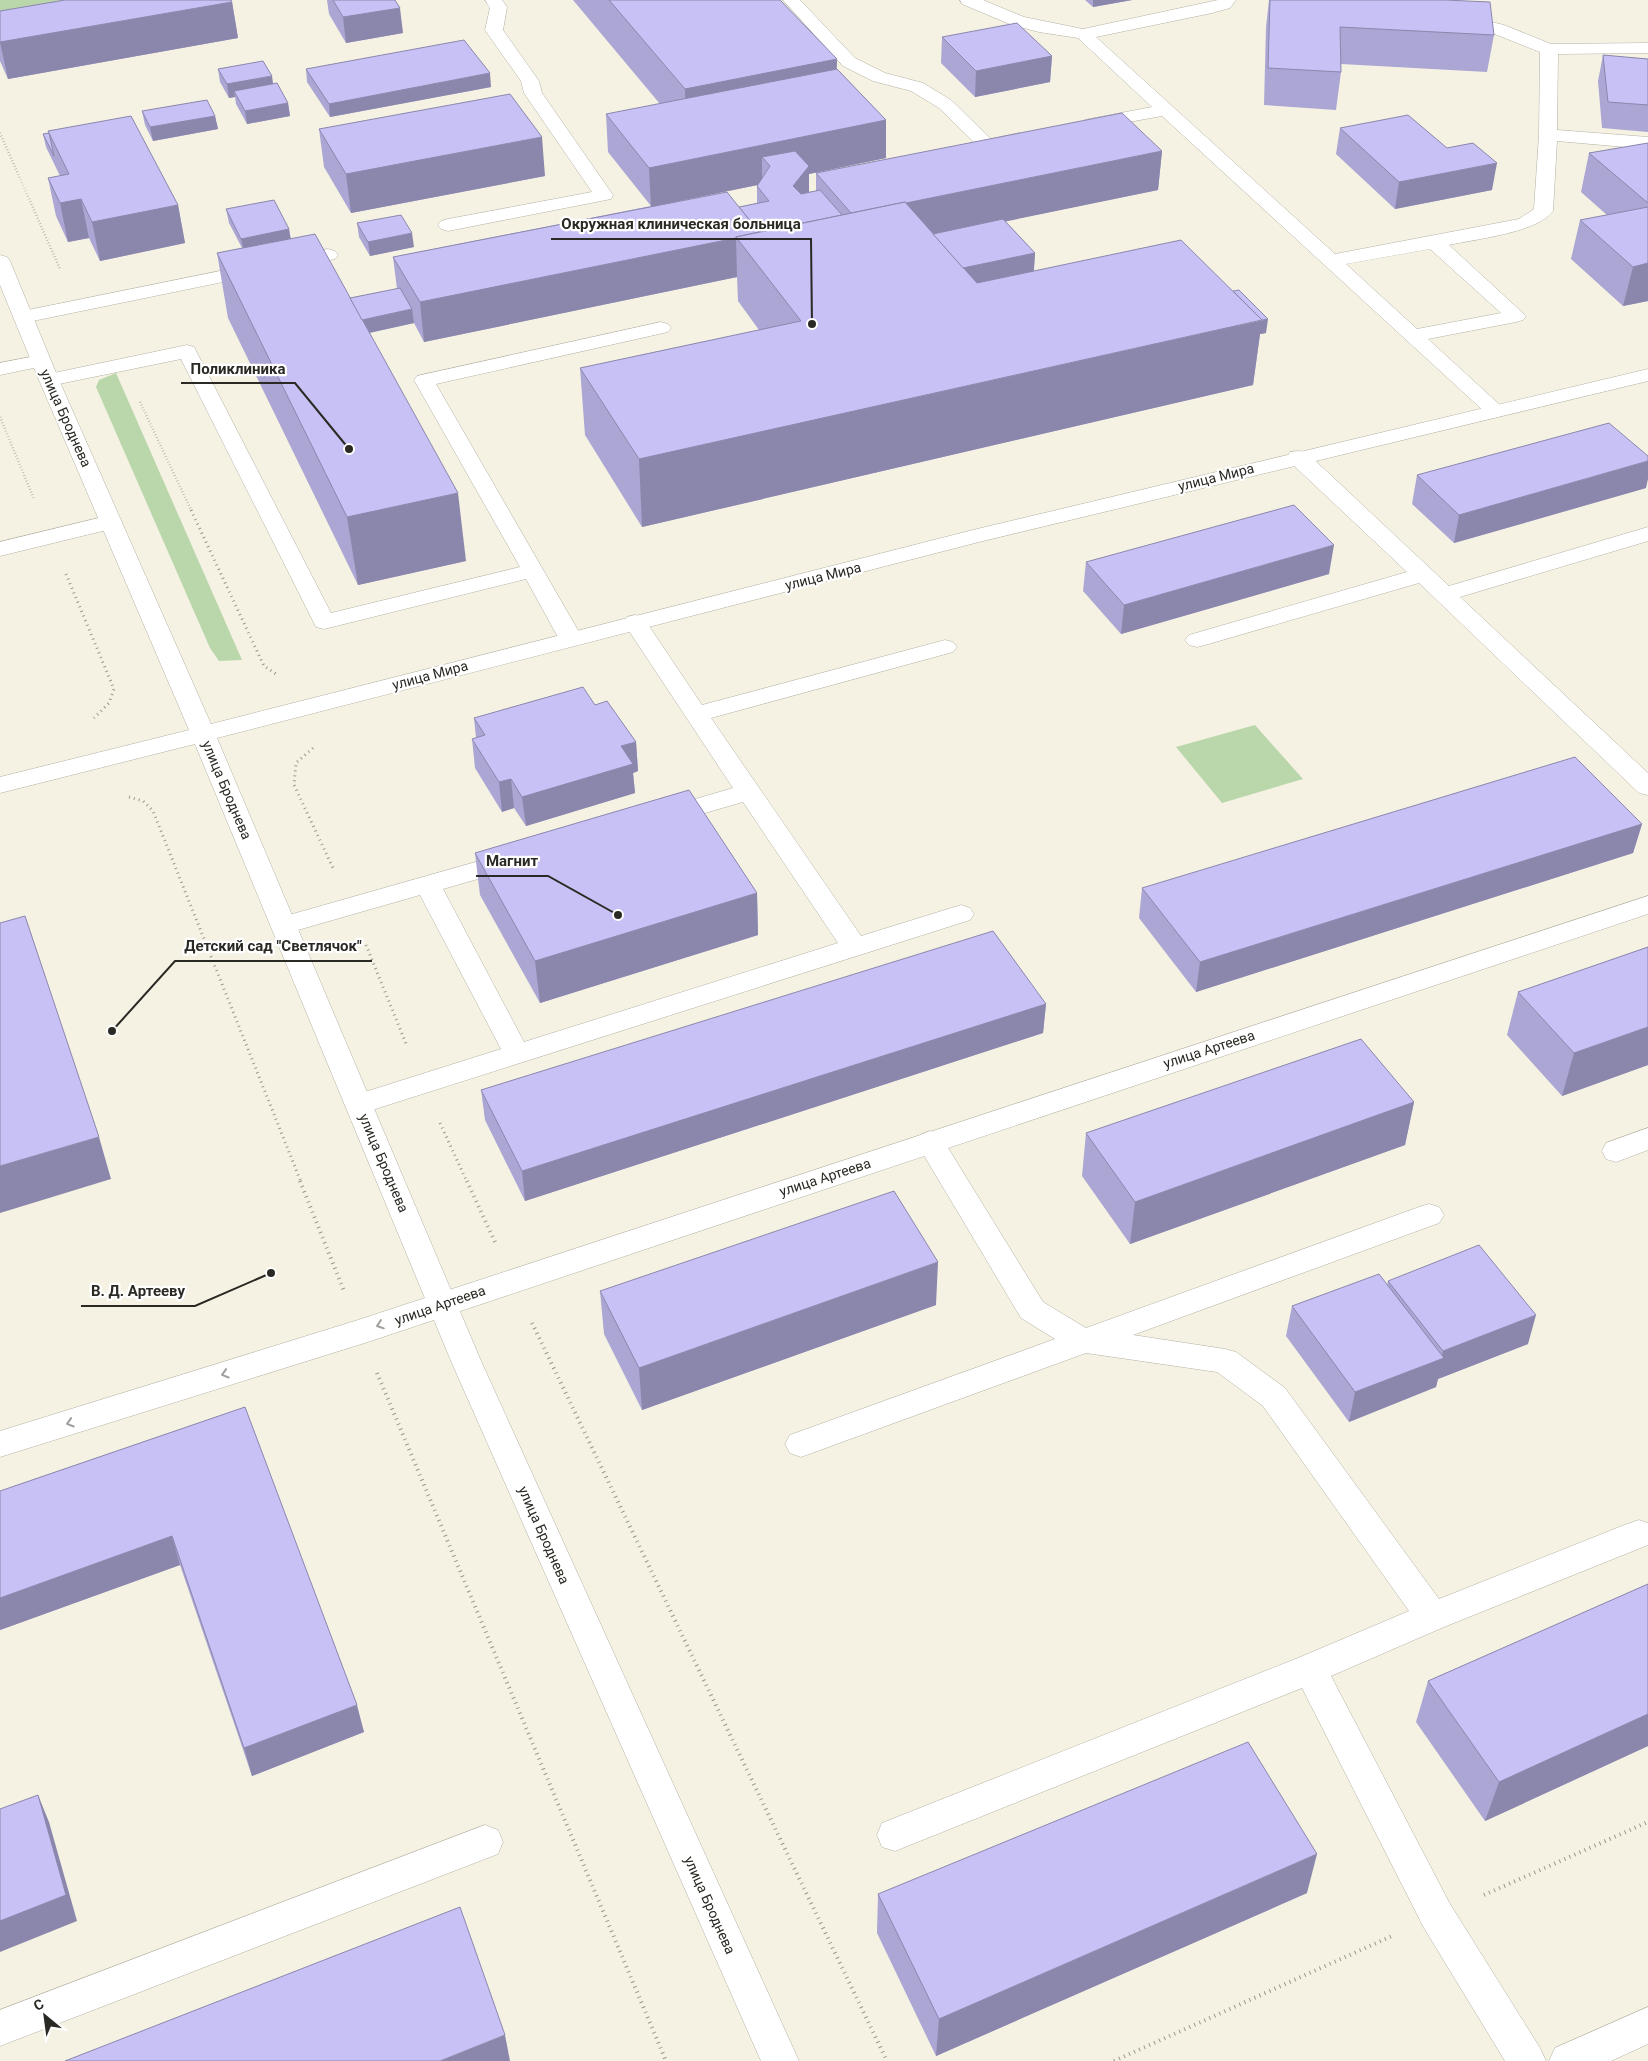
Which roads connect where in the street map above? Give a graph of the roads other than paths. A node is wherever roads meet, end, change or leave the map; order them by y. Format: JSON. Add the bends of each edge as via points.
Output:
{"nodes":[{"id":1,"x":493,"y":0,"type":"edge"},
{"id":2,"x":791,"y":0,"type":"edge"},
{"id":3,"x":968,"y":0,"type":"edge"},
{"id":4,"x":1228,"y":0,"type":"edge"},
{"id":5,"x":1444,"y":17,"type":"edge"},
{"id":6,"x":1082,"y":34,"type":"junction"},
{"id":7,"x":1648,"y":48,"type":"edge"},
{"id":8,"x":1549,"y":49,"type":"junction"},
{"id":9,"x":1164,"y":110,"type":"junction"},
{"id":10,"x":1071,"y":128,"type":"edge"},
{"id":11,"x":1034,"y":135,"type":"edge"},
{"id":12,"x":1548,"y":135,"type":"junction"},
{"id":13,"x":1648,"y":143,"type":"edge"},
{"id":14,"x":448,"y":225,"type":"dead end"},
{"id":15,"x":1434,"y":242,"type":"junction"},
{"id":16,"x":328,"y":255,"type":"edge"},
{"id":17,"x":0,"y":260,"type":"edge"},
{"id":18,"x":1331,"y":261,"type":"junction"},
{"id":19,"x":23,"y":317,"type":"junction"},
{"id":20,"x":661,"y":328,"type":"dead end"},
{"id":21,"x":1413,"y":336,"type":"junction"},
{"id":22,"x":0,"y":369,"type":"edge"},
{"id":23,"x":45,"y":370,"type":"junction"},
{"id":24,"x":1648,"y":375,"type":"edge"},
{"id":25,"x":1494,"y":410,"type":"junction"},
{"id":26,"x":1298,"y":457,"type":"junction"},
{"id":27,"x":111,"y":522,"type":"junction"},
{"id":28,"x":1648,"y":534,"type":"edge"},
{"id":29,"x":0,"y":549,"type":"edge"},
{"id":30,"x":533,"y":571,"type":"junction"},
{"id":31,"x":1423,"y":575,"type":"junction"},
{"id":32,"x":1444,"y":594,"type":"junction"},
{"id":33,"x":635,"y":622,"type":"junction"},
{"id":34,"x":571,"y":638,"type":"junction"},
{"id":35,"x":1197,"y":640,"type":"dead end"},
{"id":36,"x":945,"y":647,"type":"dead end"},
{"id":37,"x":696,"y":714,"type":"junction"},
{"id":38,"x":204,"y":735,"type":"junction"},
{"id":39,"x":0,"y":785,"type":"edge"},
{"id":40,"x":1648,"y":787,"type":"edge"},
{"id":41,"x":750,"y":791,"type":"junction"},
{"id":42,"x":636,"y":824,"type":"edge"},
{"id":43,"x":532,"y":855,"type":"edge"},
{"id":44,"x":428,"y":885,"type":"junction"},
{"id":45,"x":1648,"y":905,"type":"edge"},
{"id":46,"x":961,"y":914,"type":"dead end"},
{"id":47,"x":284,"y":925,"type":"junction"},
{"id":48,"x":855,"y":948,"type":"junction"},
{"id":49,"x":516,"y":1054,"type":"junction"},
{"id":50,"x":359,"y":1104,"type":"junction"},
{"id":51,"x":1648,"y":1139,"type":"edge"},
{"id":52,"x":930,"y":1142,"type":"junction"},
{"id":53,"x":1616,"y":1151,"type":"dead end"},
{"id":54,"x":1429,"y":1215,"type":"dead end"},
{"id":55,"x":442,"y":1304,"type":"junction"},
{"id":56,"x":1081,"y":1340,"type":"junction"},
{"id":57,"x":0,"y":1444,"type":"edge"},
{"id":58,"x":802,"y":1444,"type":"dead end"},
{"id":59,"x":1639,"y":1534,"type":"dead end"},
{"id":60,"x":1432,"y":1617,"type":"junction"},
{"id":61,"x":1310,"y":1669,"type":"junction"},
{"id":62,"x":895,"y":1834,"type":"dead end"},
{"id":63,"x":485,"y":1842,"type":"dead end"},
{"id":64,"x":1648,"y":2025,"type":"edge"},
{"id":65,"x":0,"y":2028,"type":"edge"},
{"id":66,"x":780,"y":2061,"type":"edge"},
{"id":67,"x":1527,"y":2061,"type":"edge"},
{"id":68,"x":1568,"y":2061,"type":"edge"}],
"edges":[{"from":1,"to":14,"type":"street","via":[[499,7],[494,30],[604,195]]},
{"from":2,"to":11,"type":"street","via":[[849,62],[880,77],[917,87],[945,104],[987,144]]},
{"from":3,"to":6,"type":"street","via":[[1039,28]]},
{"from":4,"to":6,"type":"street","via":[[1206,9]]},
{"from":5,"to":8,"type":"street","via":[[1498,29]]},
{"from":6,"to":9,"type":"street"},
{"from":7,"to":8,"type":"street"},
{"from":8,"to":12,"type":"street"},
{"from":9,"to":10,"type":"street"},
{"from":9,"to":18,"type":"street"},
{"from":12,"to":13,"type":"street"},
{"from":12,"to":15,"type":"street","via":[[1544,211],[1524,223]]},
{"from":15,"to":18,"type":"street"},
{"from":15,"to":21,"type":"street","via":[[1516,316]]},
{"from":16,"to":19,"type":"street"},
{"from":17,"to":19,"type":"street","name":"улица Броднева"},
{"from":18,"to":21,"type":"street"},
{"from":19,"to":23,"type":"street","name":"улица Броднева"},
{"from":20,"to":30,"type":"street","via":[[424,380]]},
{"from":21,"to":25,"type":"street"},
{"from":22,"to":23,"type":"street"},
{"from":23,"to":27,"type":"street","name":"улица Броднева"},
{"from":23,"to":30,"type":"street","via":[[123,365],[187,351],[324,622]]},
{"from":24,"to":25,"type":"street","name":"улица Мира"},
{"from":25,"to":26,"type":"street","name":"улица Мира"},
{"from":26,"to":31,"type":"street"},
{"from":26,"to":33,"type":"street","name":"улица Мира"},
{"from":27,"to":29,"type":"street"},
{"from":27,"to":38,"type":"street","name":"улица Броднева"},
{"from":28,"to":32,"type":"street"},
{"from":30,"to":34,"type":"street"},
{"from":31,"to":32,"type":"street"},
{"from":31,"to":35,"type":"street"},
{"from":32,"to":40,"type":"street"},
{"from":33,"to":34,"type":"street","name":"улица Мира"},
{"from":33,"to":37,"type":"street"},
{"from":34,"to":38,"type":"street","name":"улица Мира"},
{"from":36,"to":37,"type":"street"},
{"from":37,"to":41,"type":"street"},
{"from":38,"to":39,"type":"street","name":"улица Мира"},
{"from":38,"to":47,"type":"street","name":"улица Броднева"},
{"from":41,"to":42,"type":"street"},
{"from":41,"to":48,"type":"street"},
{"from":43,"to":44,"type":"street"},
{"from":44,"to":47,"type":"street"},
{"from":44,"to":49,"type":"street"},
{"from":45,"to":52,"type":"street","name":"улица Артеева"},
{"from":46,"to":48,"type":"street"},
{"from":47,"to":50,"type":"street","name":"улица Броднева"},
{"from":48,"to":49,"type":"street"},
{"from":49,"to":50,"type":"street"},
{"from":50,"to":55,"type":"street","name":"улица Броднева"},
{"from":51,"to":53,"type":"street"},
{"from":52,"to":55,"type":"street","name":"улица Артеева"},
{"from":52,"to":56,"type":"street","via":[[1032,1310]]},
{"from":54,"to":56,"type":"street"},
{"from":55,"to":57,"type":"street","name":"улица Артеева","one_way":true},
{"from":55,"to":66,"type":"street","name":"улица Броднева"},
{"from":56,"to":58,"type":"street"},
{"from":56,"to":60,"type":"street","via":[[1225,1361],[1274,1397]]},
{"from":59,"to":60,"type":"street"},
{"from":60,"to":61,"type":"street"},
{"from":61,"to":62,"type":"street"},
{"from":61,"to":67,"type":"street","via":[[1437,1916]]},
{"from":63,"to":65,"type":"street"},
{"from":64,"to":68,"type":"street"}]}
